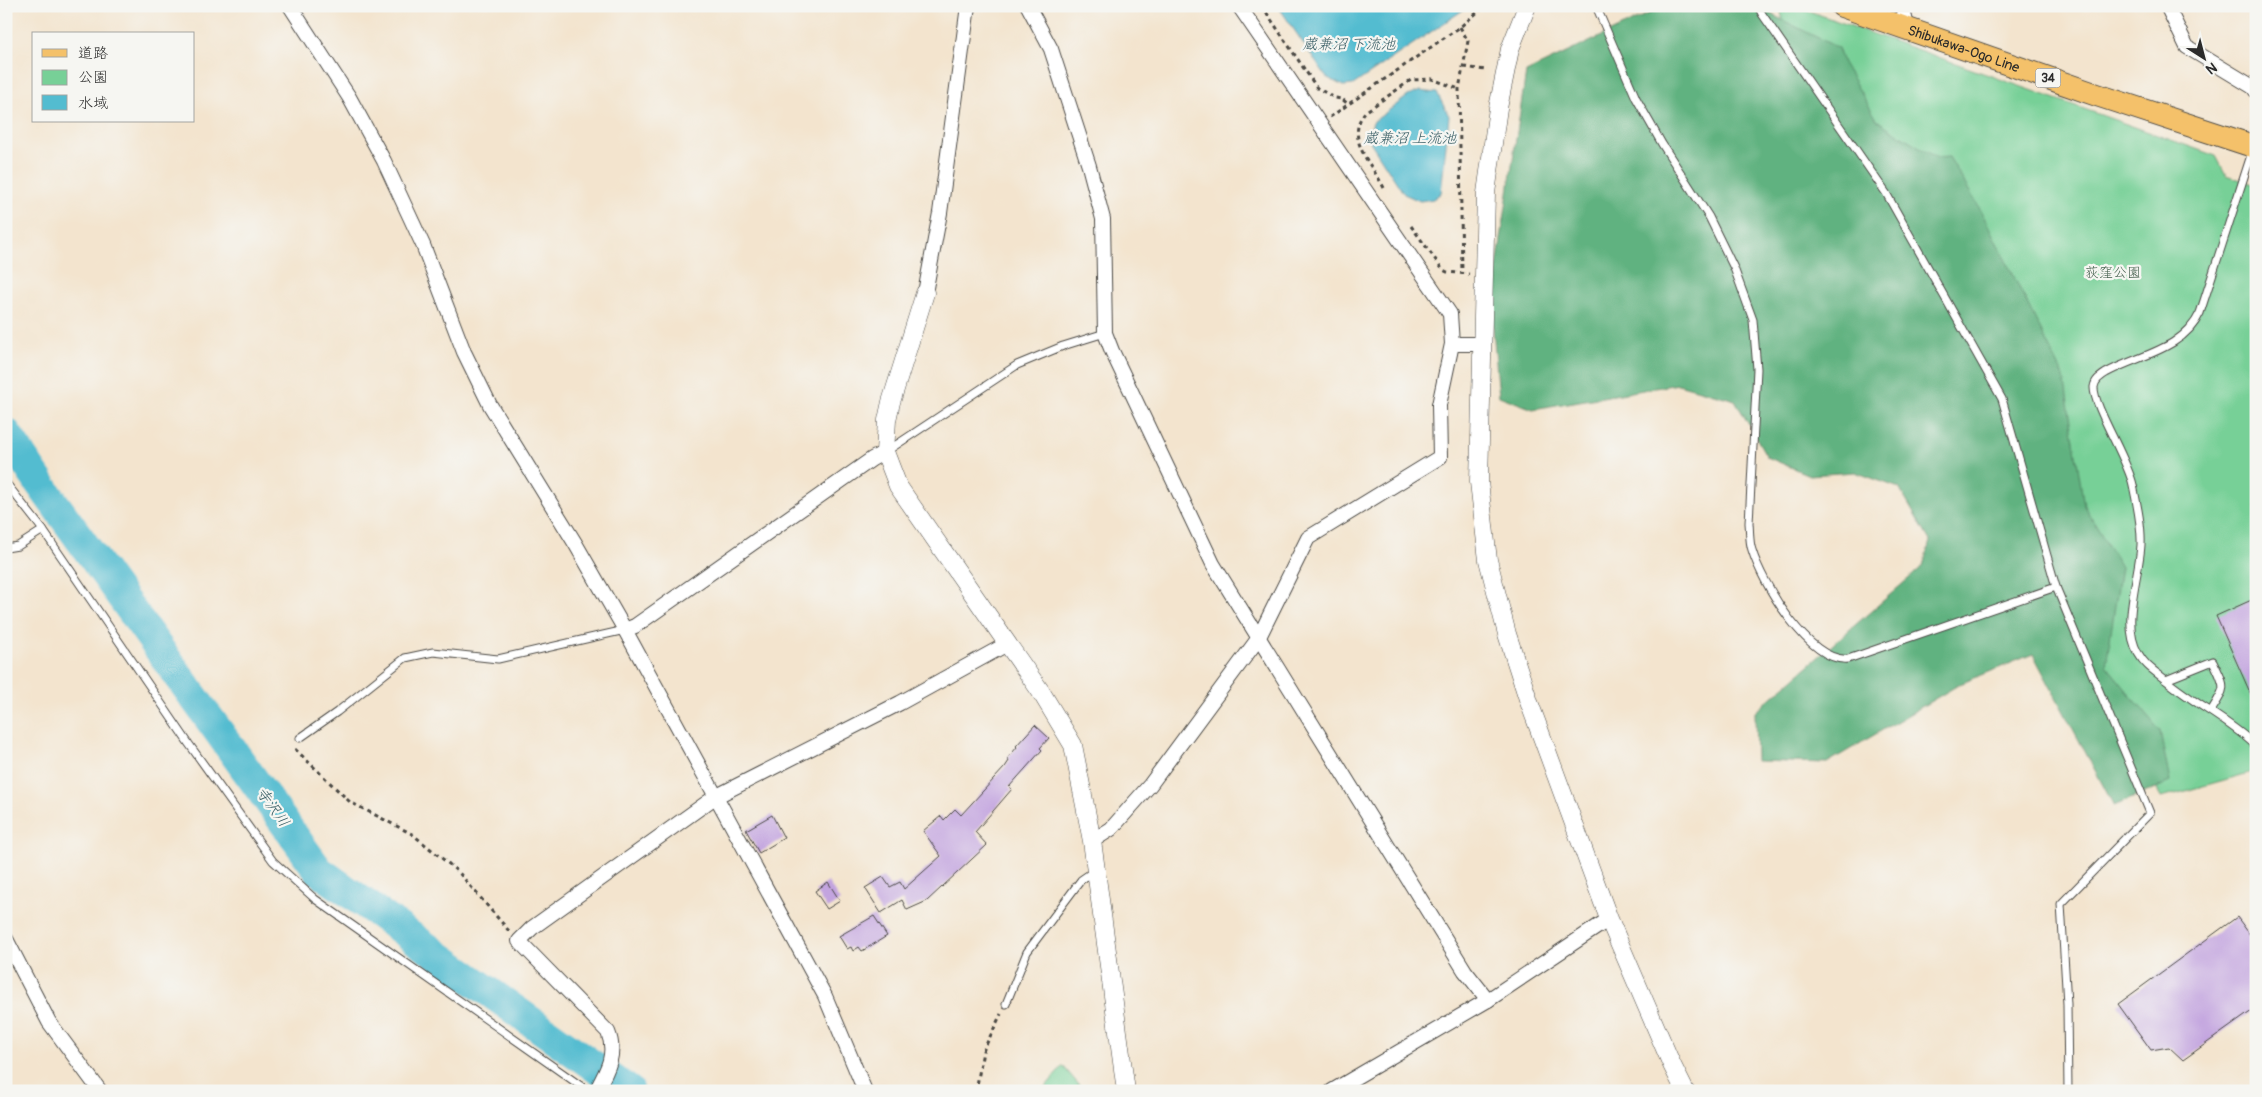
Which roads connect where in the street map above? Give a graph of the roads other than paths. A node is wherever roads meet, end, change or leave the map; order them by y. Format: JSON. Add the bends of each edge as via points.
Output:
{"nodes":[{"id":1,"x":290,"y":6,"type":"edge"},
{"id":2,"x":968,"y":6,"type":"edge"},
{"id":3,"x":1028,"y":6,"type":"edge"},
{"id":4,"x":1239,"y":6,"type":"edge"},
{"id":5,"x":1528,"y":6,"type":"edge"},
{"id":6,"x":1596,"y":6,"type":"edge"},
{"id":7,"x":1758,"y":6,"type":"edge"},
{"id":8,"x":1842,"y":6,"type":"edge"},
{"id":9,"x":1902,"y":6,"type":"edge"},
{"id":10,"x":2167,"y":6,"type":"edge"},
{"id":11,"x":1908,"y":30,"type":"junction"},
{"id":12,"x":2256,"y":91,"type":"edge"},
{"id":13,"x":2255,"y":145,"type":"edge"},
{"id":14,"x":925,"y":293,"type":"joint"},
{"id":15,"x":1106,"y":333,"type":"junction"},
{"id":16,"x":1452,"y":344,"type":"junction"},
{"id":17,"x":1482,"y":344,"type":"junction"},
{"id":18,"x":885,"y":452,"type":"junction"},
{"id":19,"x":6,"y":483,"type":"edge"},
{"id":20,"x":43,"y":530,"type":"junction"},
{"id":21,"x":6,"y":548,"type":"edge"},
{"id":22,"x":2056,"y":586,"type":"junction"},
{"id":23,"x":625,"y":630,"type":"junction"},
{"id":24,"x":1258,"y":640,"type":"junction"},
{"id":25,"x":1006,"y":644,"type":"junction"},
{"id":26,"x":2166,"y":680,"type":"junction"},
{"id":27,"x":2211,"y":711,"type":"junction"},
{"id":28,"x":300,"y":738,"type":"road end"},
{"id":29,"x":2256,"y":746,"type":"edge"},
{"id":30,"x":715,"y":797,"type":"junction"},
{"id":31,"x":1092,"y":841,"type":"junction"},
{"id":32,"x":1096,"y":869,"type":"junction"},
{"id":33,"x":1610,"y":919,"type":"junction"},
{"id":34,"x":6,"y":939,"type":"edge"},
{"id":35,"x":1488,"y":1000,"type":"junction"},
{"id":36,"x":1006,"y":1004,"type":"road end"},
{"id":37,"x":594,"y":1089,"type":"edge"},
{"id":38,"x":100,"y":1091,"type":"edge"},
{"id":39,"x":866,"y":1091,"type":"edge"},
{"id":40,"x":1126,"y":1091,"type":"edge"},
{"id":41,"x":1332,"y":1091,"type":"edge"},
{"id":42,"x":1685,"y":1091,"type":"edge"},
{"id":43,"x":2068,"y":1091,"type":"edge"}],
"edges":[{"from":1,"to":23,"type":"street","via":[[349,97],[388,169],[423,245],[464,352],[490,404]]},
{"from":2,"to":14,"type":"street","via":[[940,213]]},
{"from":3,"to":15,"type":"street","via":[[1051,49],[1103,219]]},
{"from":4,"to":16,"type":"street","via":[[1450,314]]},
{"from":5,"to":17,"type":"street","via":[[1510,49],[1486,194]]},
{"from":6,"to":22,"type":"lane","via":[[1636,98],[1709,217],[1734,268],[1753,320],[1756,369],[1749,523],[1751,548],[1761,574],[1783,610],[1817,648],[1839,660],[1926,633]]},
{"from":7,"to":22,"type":"lane","via":[[1886,193],[2002,399]]},
{"from":8,"to":11,"type":"main road","name":"Shibukawa-Ogo Line","number":"34"},
{"from":9,"to":11,"type":"street"},
{"from":10,"to":12,"type":"street","via":[[2188,48]]},
{"from":11,"to":13,"type":"main road","name":"Shibukawa-Ogo Line","number":"34"},
{"from":13,"to":26,"type":"lane","via":[[2200,313],[2193,325],[2170,345],[2106,373],[2097,380],[2094,388],[2130,475],[2140,527],[2141,547],[2130,628],[2132,641],[2148,667]]},
{"from":14,"to":18,"type":"street","via":[[890,402]]},
{"from":15,"to":18,"type":"lane","via":[[1062,346],[1017,365]]},
{"from":15,"to":24,"type":"street","via":[[1213,564]]},
{"from":16,"to":17,"type":"street"},
{"from":16,"to":24,"type":"street","via":[[1439,404],[1440,458],[1308,538]]},
{"from":17,"to":33,"type":"street","via":[[1479,482],[1488,560],[1529,702]]},
{"from":18,"to":23,"type":"street"},
{"from":18,"to":25,"type":"street","via":[[898,486]]},
{"from":19,"to":20,"type":"lane"},
{"from":20,"to":21,"type":"lane","via":[[25,542]]},
{"from":20,"to":37,"type":"lane","via":[[194,752],[273,861],[315,898]]},
{"from":22,"to":43,"type":"lane","via":[[2150,813],[2061,904]]},
{"from":23,"to":28,"type":"lane","via":[[498,659],[433,652],[405,658]]},
{"from":23,"to":30,"type":"street"},
{"from":24,"to":31,"type":"street","via":[[1150,785],[1111,829]]},
{"from":24,"to":35,"type":"street","via":[[1465,971]]},
{"from":25,"to":30,"type":"street","via":[[900,703]]},
{"from":25,"to":31,"type":"street","via":[[1041,692],[1073,745]]},
{"from":26,"to":27,"type":"lane"},
{"from":26,"to":27,"type":"lane","via":[[2213,661],[2224,685]]},
{"from":27,"to":29,"type":"lane"},
{"from":30,"to":37,"type":"street","via":[[532,928],[519,941],[608,1032],[612,1058]]},
{"from":30,"to":39,"type":"street","via":[[825,996]]},
{"from":31,"to":32,"type":"street"},
{"from":32,"to":36,"type":"lane","via":[[1081,880],[1027,952]]},
{"from":32,"to":40,"type":"street"},
{"from":33,"to":35,"type":"street"},
{"from":33,"to":42,"type":"street"},
{"from":34,"to":38,"type":"street","via":[[49,1022]]},
{"from":35,"to":41,"type":"street"}]}
